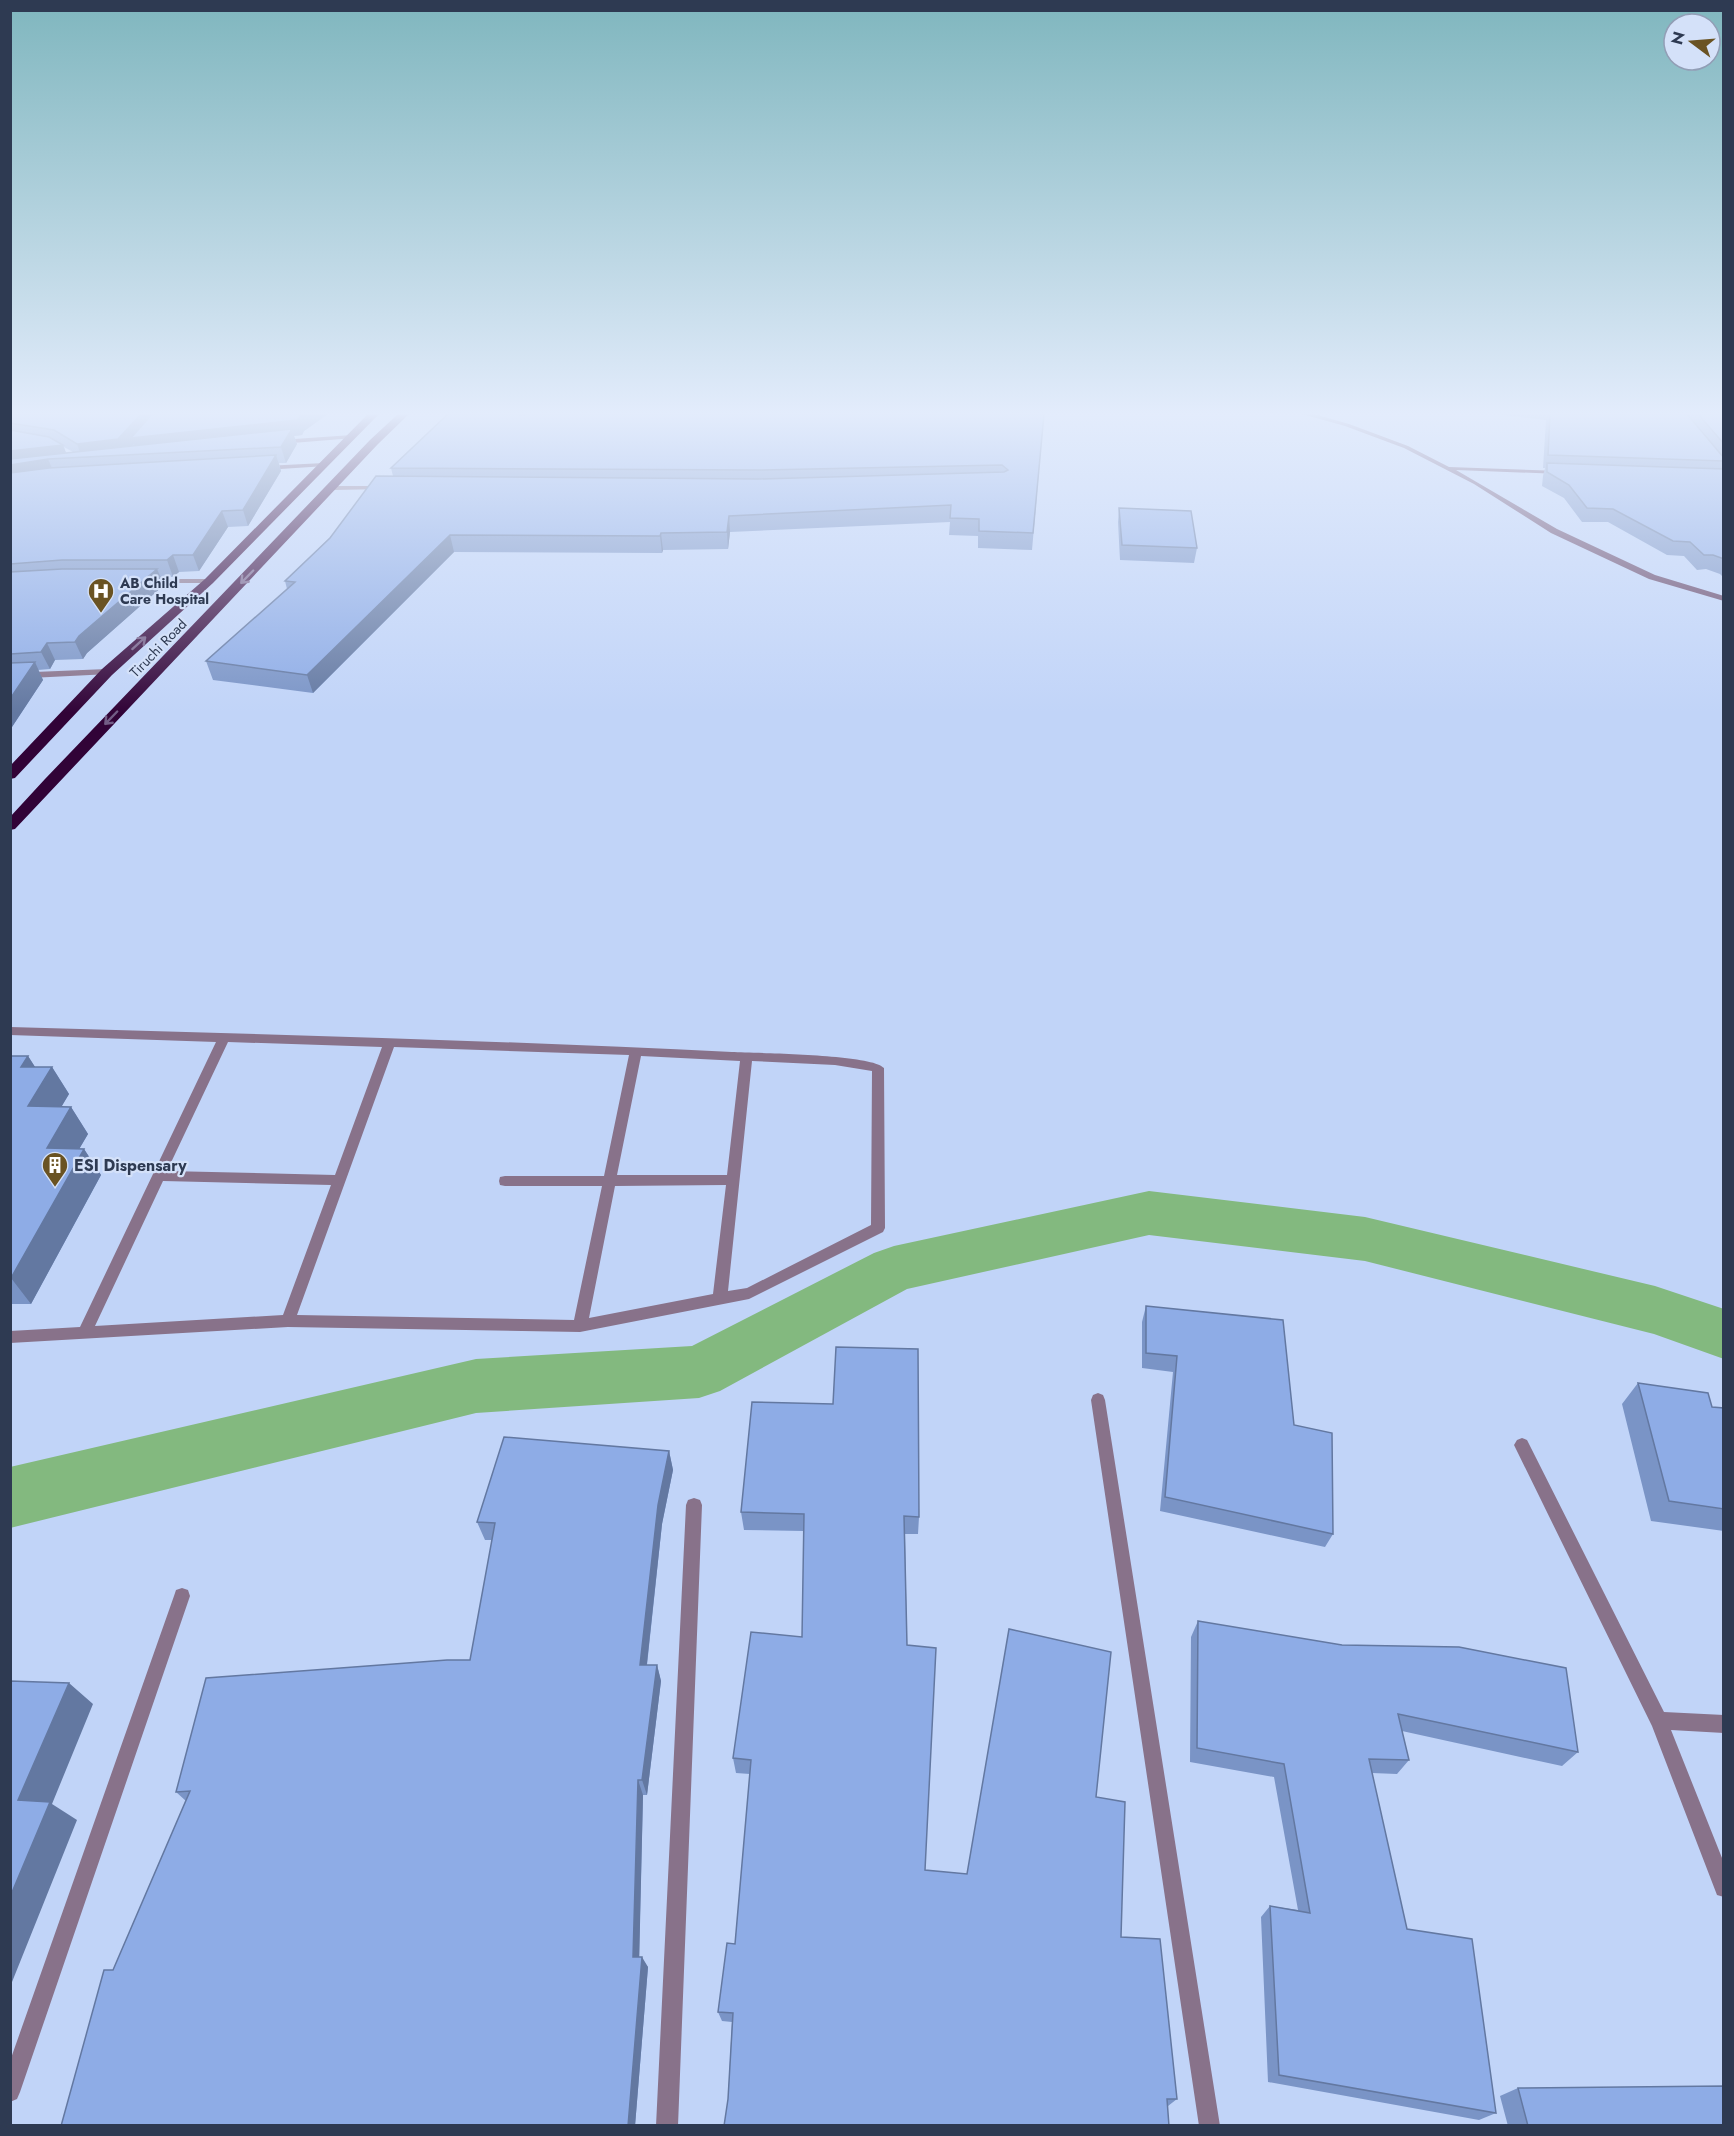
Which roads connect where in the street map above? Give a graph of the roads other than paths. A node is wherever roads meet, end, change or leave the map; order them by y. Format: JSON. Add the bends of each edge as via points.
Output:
{"nodes":[{"id":1,"x":276,"y":514,"type":"edge"},
{"id":2,"x":308,"y":514,"type":"edge"},
{"id":3,"x":1524,"y":514,"type":"edge"},
{"id":4,"x":139,"y":581,"type":"edge"},
{"id":5,"x":209,"y":581,"type":"junction"},
{"id":6,"x":1724,"y":599,"type":"edge"},
{"id":7,"x":107,"y":672,"type":"junction"},
{"id":8,"x":10,"y":676,"type":"edge"},
{"id":9,"x":10,"y":775,"type":"edge"},
{"id":10,"x":10,"y":826,"type":"edge"},
{"id":11,"x":10,"y":1031,"type":"edge"},
{"id":12,"x":224,"y":1038,"type":"junction"},
{"id":13,"x":389,"y":1044,"type":"junction"},
{"id":14,"x":636,"y":1051,"type":"junction"},
{"id":15,"x":746,"y":1057,"type":"junction"},
{"id":16,"x":159,"y":1176,"type":"junction"},
{"id":17,"x":340,"y":1180,"type":"junction"},
{"id":18,"x":733,"y":1180,"type":"junction"},
{"id":19,"x":505,"y":1181,"type":"dead end"},
{"id":20,"x":609,"y":1181,"type":"junction"},
{"id":21,"x":720,"y":1298,"type":"junction"},
{"id":22,"x":288,"y":1322,"type":"junction"},
{"id":23,"x":580,"y":1326,"type":"junction"},
{"id":24,"x":84,"y":1334,"type":"junction"},
{"id":25,"x":10,"y":1337,"type":"edge"},
{"id":26,"x":1098,"y":1400,"type":"dead end"},
{"id":27,"x":1522,"y":1445,"type":"dead end"},
{"id":28,"x":694,"y":1506,"type":"dead end"},
{"id":29,"x":182,"y":1596,"type":"dead end"},
{"id":30,"x":1659,"y":1721,"type":"junction"},
{"id":31,"x":1724,"y":1724,"type":"edge"},
{"id":32,"x":1724,"y":1888,"type":"edge"},
{"id":33,"x":10,"y":2092,"type":"edge"},
{"id":34,"x":667,"y":2126,"type":"edge"},
{"id":35,"x":1210,"y":2126,"type":"edge"}],
"edges":[{"from":1,"to":5,"type":"highway","name":"Tiruchi Road"},
{"from":2,"to":10,"type":"highway","name":"Tiruchi Road","one_way":true},
{"from":3,"to":6,"type":"main road","via":[[1652,577]]},
{"from":4,"to":5,"type":"street"},
{"from":7,"to":5,"type":"highway","name":"Tiruchi Road","one_way":true},
{"from":7,"to":8,"type":"street"},
{"from":7,"to":9,"type":"highway","name":"Tiruchi Road"},
{"from":11,"to":12,"type":"street"},
{"from":12,"to":13,"type":"street"},
{"from":12,"to":16,"type":"street"},
{"from":13,"to":14,"type":"street"},
{"from":13,"to":17,"type":"street"},
{"from":14,"to":15,"type":"street"},
{"from":14,"to":20,"type":"street"},
{"from":15,"to":18,"type":"street"},
{"from":15,"to":21,"type":"street","via":[[835,1061],[879,1068],[878,1228],[749,1293]]},
{"from":16,"to":17,"type":"street"},
{"from":16,"to":24,"type":"street"},
{"from":17,"to":22,"type":"street"},
{"from":18,"to":20,"type":"street"},
{"from":18,"to":21,"type":"street"},
{"from":19,"to":20,"type":"street"},
{"from":20,"to":23,"type":"street"},
{"from":21,"to":23,"type":"street"},
{"from":22,"to":23,"type":"street"},
{"from":22,"to":24,"type":"street"},
{"from":24,"to":25,"type":"street"},
{"from":26,"to":35,"type":"street"},
{"from":27,"to":30,"type":"street"},
{"from":28,"to":34,"type":"street"},
{"from":29,"to":33,"type":"street"},
{"from":30,"to":31,"type":"street"},
{"from":30,"to":32,"type":"street"}]}
